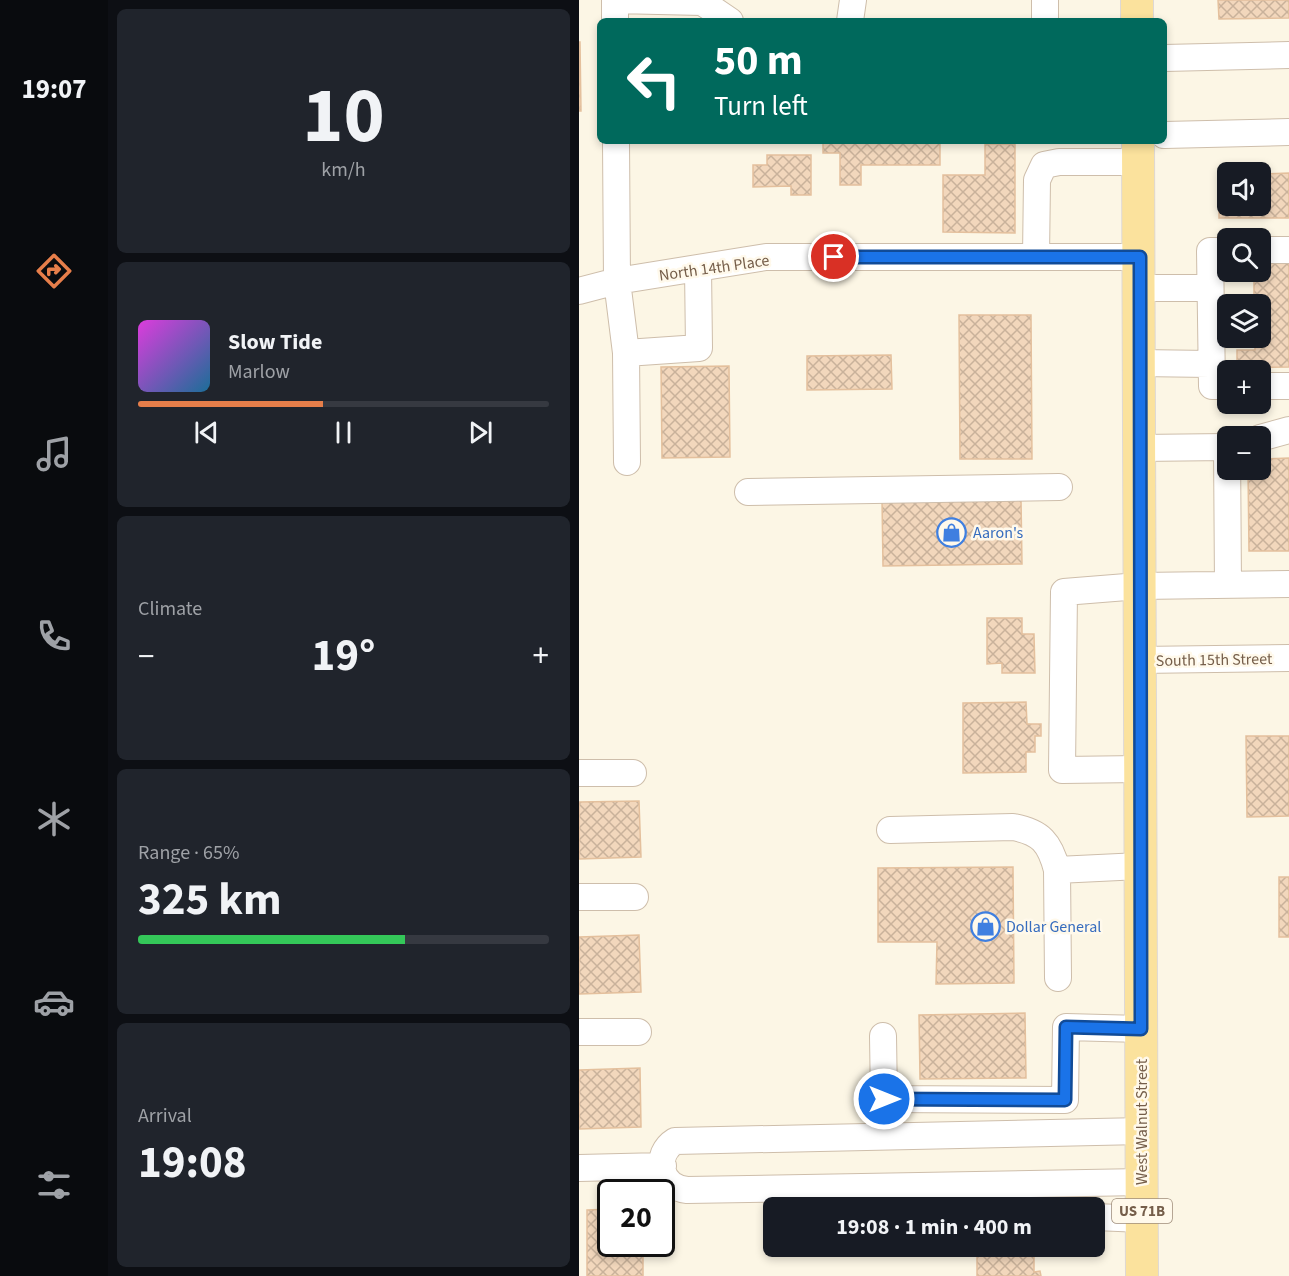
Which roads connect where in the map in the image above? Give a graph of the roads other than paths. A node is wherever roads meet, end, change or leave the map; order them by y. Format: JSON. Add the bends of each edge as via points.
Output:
{"nodes":[{"id":1,"x":615,"y":0,"type":"edge"},
{"id":2,"x":853,"y":0,"type":"edge"},
{"id":3,"x":1045,"y":0,"type":"edge"},
{"id":4,"x":1137,"y":0,"type":"edge"},
{"id":5,"x":615,"y":18,"type":"edge"},
{"id":6,"x":726,"y":18,"type":"edge"},
{"id":7,"x":850,"y":18,"type":"edge"},
{"id":8,"x":1045,"y":18,"type":"edge"},
{"id":9,"x":1137,"y":18,"type":"edge"},
{"id":10,"x":1289,"y":56,"type":"edge"},
{"id":11,"x":1167,"y":58,"type":"edge"},
{"id":12,"x":1289,"y":132,"type":"edge"},
{"id":13,"x":1167,"y":135,"type":"edge"},
{"id":14,"x":616,"y":144,"type":"edge"},
{"id":15,"x":1139,"y":151,"type":"edge"},
{"id":16,"x":1289,"y":249,"type":"edge"},
{"id":17,"x":1271,"y":250,"type":"edge"},
{"id":18,"x":1217,"y":251,"type":"edge"},
{"id":19,"x":1036,"y":257,"type":"junction"},
{"id":20,"x":698,"y":268,"type":"junction"},
{"id":21,"x":1140,"y":272,"type":"junction"},
{"id":22,"x":617,"y":282,"type":"junction"},
{"id":23,"x":1210,"y":288,"type":"junction"},
{"id":24,"x":579,"y":291,"type":"edge"},
{"id":25,"x":626,"y":353,"type":"junction"},
{"id":26,"x":1140,"y":363,"type":"junction"},
{"id":27,"x":1210,"y":364,"type":"junction"},
{"id":28,"x":1217,"y":386,"type":"edge"},
{"id":29,"x":1271,"y":386,"type":"edge"},
{"id":30,"x":1289,"y":386,"type":"edge"},
{"id":31,"x":1289,"y":430,"type":"edge"},
{"id":32,"x":1271,"y":435,"type":"edge"},
{"id":33,"x":1217,"y":447,"type":"edge"},
{"id":34,"x":1139,"y":448,"type":"junction"},
{"id":35,"x":627,"y":462,"type":"dead end"},
{"id":36,"x":1227,"y":480,"type":"edge"},
{"id":37,"x":1059,"y":487,"type":"dead end"},
{"id":38,"x":748,"y":492,"type":"dead end"},
{"id":39,"x":1289,"y":584,"type":"edge"},
{"id":40,"x":1228,"y":585,"type":"junction"},
{"id":41,"x":1139,"y":586,"type":"junction"},
{"id":42,"x":1289,"y":658,"type":"edge"},
{"id":43,"x":1139,"y":660,"type":"junction"},
{"id":44,"x":1140,"y":770,"type":"junction"},
{"id":45,"x":579,"y":773,"type":"edge"},
{"id":46,"x":633,"y":773,"type":"dead end"},
{"id":47,"x":890,"y":830,"type":"dead end"},
{"id":48,"x":1140,"y":866,"type":"junction"},
{"id":49,"x":1057,"y":870,"type":"junction"},
{"id":50,"x":579,"y":897,"type":"edge"},
{"id":51,"x":635,"y":897,"type":"dead end"},
{"id":52,"x":1058,"y":978,"type":"dead end"},
{"id":53,"x":1141,"y":1029,"type":"junction"},
{"id":54,"x":579,"y":1032,"type":"edge"},
{"id":55,"x":638,"y":1032,"type":"dead end"},
{"id":56,"x":883,"y":1036,"type":"dead end"},
{"id":57,"x":1141,"y":1131,"type":"junction"},
{"id":58,"x":663,"y":1166,"type":"junction"},
{"id":59,"x":579,"y":1168,"type":"edge"},
{"id":60,"x":1142,"y":1182,"type":"junction"},
{"id":61,"x":1105,"y":1217,"type":"edge"},
{"id":62,"x":1142,"y":1219,"type":"junction"},
{"id":63,"x":1142,"y":1276,"type":"edge"}],
"edges":[{"from":1,"to":5,"type":"street"},
{"from":1,"to":6,"type":"street","via":[[702,2]]},
{"from":2,"to":7,"type":"street"},
{"from":3,"to":8,"type":"street"},
{"from":4,"to":9,"type":"main road"},
{"from":10,"to":11,"type":"street"},
{"from":12,"to":13,"type":"street"},
{"from":14,"to":22,"type":"street"},
{"from":15,"to":19,"type":"street","via":[[1044,165],[1037,180]]},
{"from":15,"to":21,"type":"main road","name":"West Walnut Street","number":"US 71B"},
{"from":16,"to":17,"type":"street"},
{"from":18,"to":23,"type":"street","via":[[1210,251]]},
{"from":19,"to":20,"type":"street","name":"North 14th Place","via":[[766,257]]},
{"from":19,"to":21,"type":"street","name":"North 14th Place"},
{"from":20,"to":22,"type":"street","name":"North 14th Place"},
{"from":20,"to":25,"type":"street","via":[[699,348]]},
{"from":21,"to":23,"type":"street","name":"North 14th Place"},
{"from":21,"to":26,"type":"main road","name":"West Walnut Street","number":"US 71B"},
{"from":22,"to":24,"type":"street","name":"North 14th Place"},
{"from":22,"to":25,"type":"street"},
{"from":23,"to":27,"type":"street"},
{"from":25,"to":35,"type":"street"},
{"from":26,"to":27,"type":"street"},
{"from":26,"to":34,"type":"main road","name":"West Walnut Street","number":"US 71B"},
{"from":27,"to":28,"type":"street","via":[[1212,386]]},
{"from":29,"to":30,"type":"street"},
{"from":31,"to":32,"type":"street"},
{"from":33,"to":34,"type":"street"},
{"from":34,"to":41,"type":"main road","name":"West Walnut Street","number":"US 71B"},
{"from":36,"to":40,"type":"street"},
{"from":37,"to":38,"type":"street"},
{"from":39,"to":40,"type":"street"},
{"from":40,"to":41,"type":"street"},
{"from":41,"to":43,"type":"main road","name":"West Walnut Street","number":"US 71B"},
{"from":41,"to":44,"type":"street","via":[[1063,592],[1062,770]]},
{"from":42,"to":43,"type":"street","name":"South 15th Street"},
{"from":43,"to":44,"type":"main road","name":"West Walnut Street","number":"US 71B"},
{"from":44,"to":48,"type":"main road","name":"West Walnut Street","number":"US 71B"},
{"from":45,"to":46,"type":"street"},
{"from":47,"to":49,"type":"street","via":[[1029,830],[1051,849]]},
{"from":48,"to":49,"type":"street"},
{"from":48,"to":53,"type":"main road","name":"West Walnut Street","number":"US 71B"},
{"from":49,"to":52,"type":"street"},
{"from":50,"to":51,"type":"street"},
{"from":53,"to":56,"type":"street","via":[[1066,1027],[1065,1100],[884,1099]]},
{"from":53,"to":57,"type":"main road","name":"West Walnut Street","number":"US 71B"},
{"from":54,"to":55,"type":"street"},
{"from":57,"to":58,"type":"street","via":[[675,1141],[663,1155]]},
{"from":57,"to":60,"type":"main road","name":"West Walnut Street","number":"US 71B"},
{"from":58,"to":59,"type":"street"},
{"from":58,"to":60,"type":"street","via":[[668,1183],[687,1190]]},
{"from":60,"to":62,"type":"main road","name":"West Walnut Street","number":"US 71B"},
{"from":61,"to":62,"type":"street"},
{"from":62,"to":63,"type":"main road","name":"West Walnut Street","number":"US 71B"}]}
